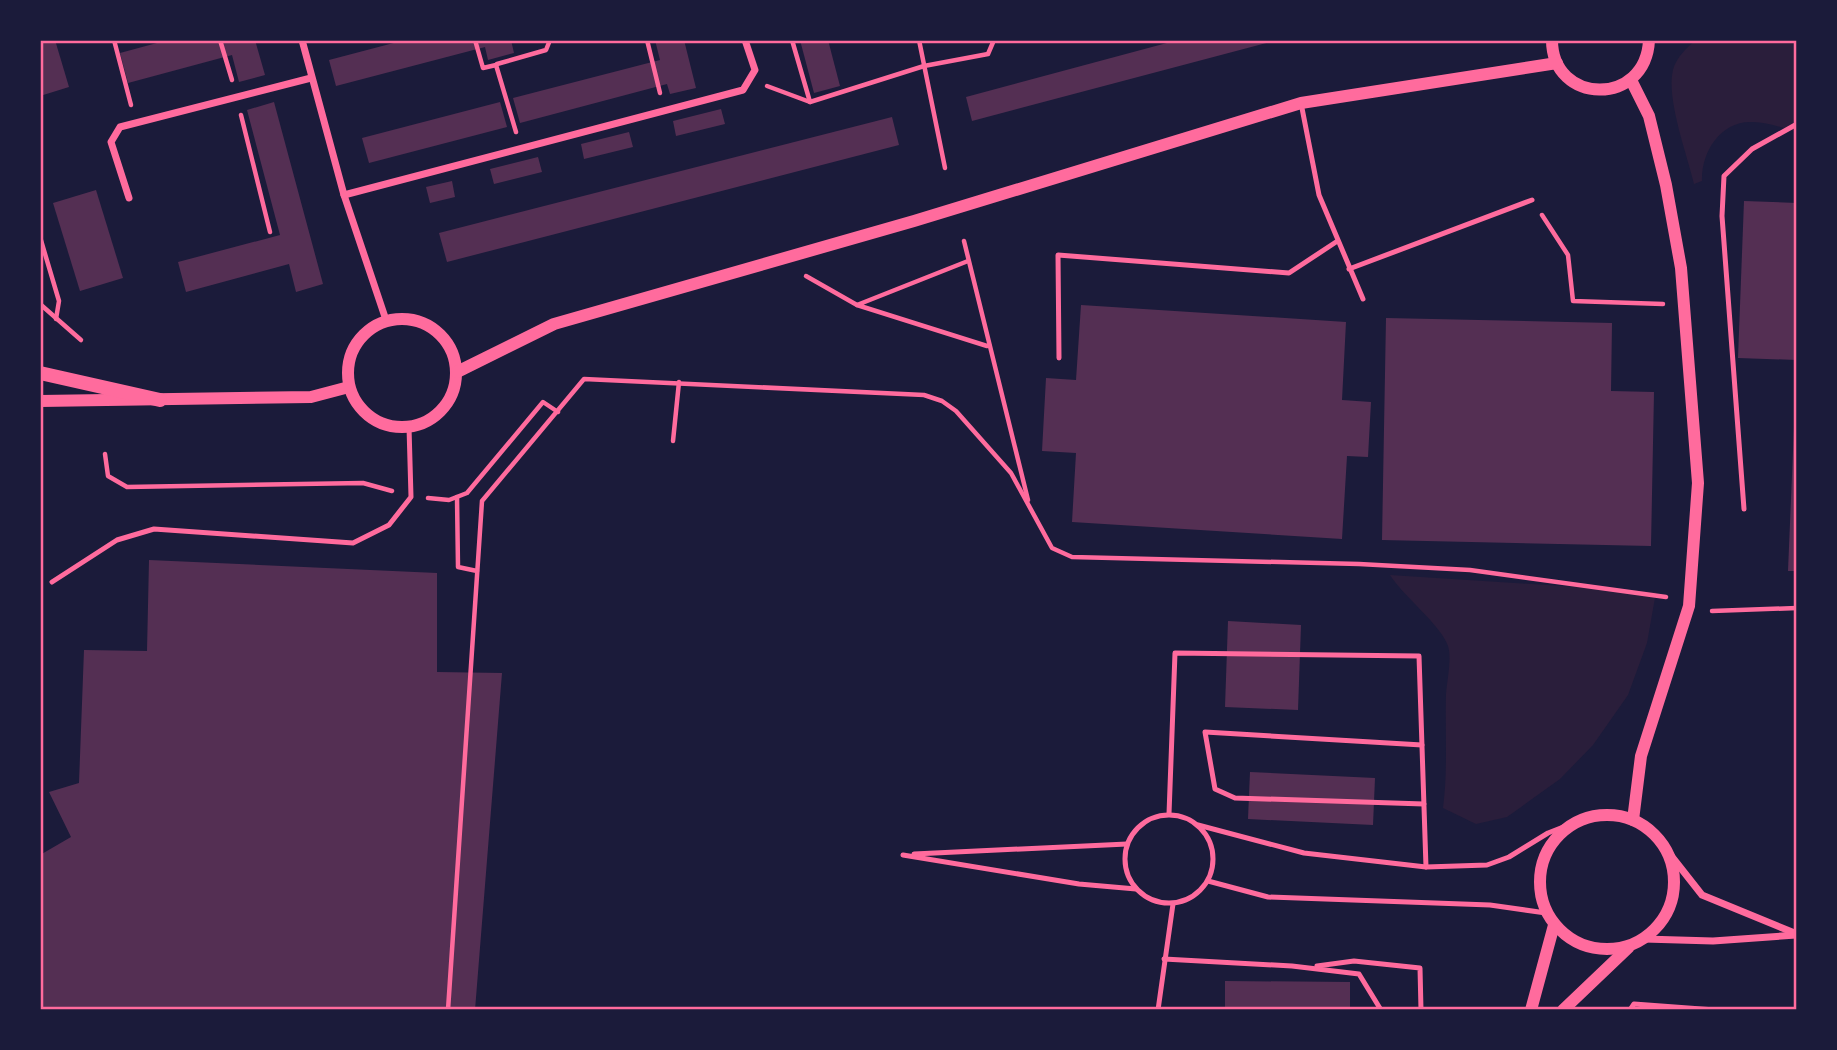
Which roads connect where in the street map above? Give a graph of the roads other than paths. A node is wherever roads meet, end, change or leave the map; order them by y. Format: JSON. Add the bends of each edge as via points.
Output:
{"nodes":[{"id":1,"x":302,"y":40,"type":"edge"},
{"id":2,"x":745,"y":40,"type":"edge"},
{"id":3,"x":1552,"y":40,"type":"edge"},
{"id":4,"x":1649,"y":40,"type":"edge"},
{"id":5,"x":1557,"y":63,"type":"junction"},
{"id":6,"x":311,"y":78,"type":"junction"},
{"id":7,"x":1631,"y":80,"type":"junction"},
{"id":8,"x":1301,"y":103,"type":"junction"},
{"id":9,"x":1797,"y":124,"type":"edge"},
{"id":10,"x":344,"y":195,"type":"junction"},
{"id":11,"x":129,"y":198,"type":"dead end"},
{"id":12,"x":1532,"y":200,"type":"road end"},
{"id":13,"x":1336,"y":242,"type":"junction"},
{"id":14,"x":1349,"y":269,"type":"junction"},
{"id":15,"x":1363,"y":299,"type":"dead end"},
{"id":16,"x":387,"y":320,"type":"junction"},
{"id":17,"x":1059,"y":358,"type":"dead end"},
{"id":18,"x":457,"y":372,"type":"junction"},
{"id":19,"x":40,"y":373,"type":"edge"},
{"id":20,"x":349,"y":387,"type":"junction"},
{"id":21,"x":160,"y":400,"type":"junction"},
{"id":22,"x":40,"y":401,"type":"edge"},
{"id":23,"x":409,"y":427,"type":"junction"},
{"id":24,"x":1744,"y":509,"type":"dead end"},
{"id":25,"x":52,"y":582,"type":"dead end"},
{"id":26,"x":1422,"y":745,"type":"junction"},
{"id":27,"x":1424,"y":804,"type":"junction"},
{"id":28,"x":1169,"y":814,"type":"junction"},
{"id":29,"x":1633,"y":820,"type":"junction"},
{"id":30,"x":1576,"y":822,"type":"junction"},
{"id":31,"x":1198,"y":825,"type":"junction"},
{"id":32,"x":1126,"y":844,"type":"junction"},
{"id":33,"x":1665,"y":848,"type":"junction"},
{"id":34,"x":1426,"y":867,"type":"junction"},
{"id":35,"x":1208,"y":881,"type":"junction"},
{"id":36,"x":1136,"y":889,"type":"junction"},
{"id":37,"x":1173,"y":904,"type":"junction"},
{"id":38,"x":1546,"y":913,"type":"junction"},
{"id":39,"x":1554,"y":925,"type":"junction"},
{"id":40,"x":1797,"y":934,"type":"edge"},
{"id":41,"x":1644,"y":939,"type":"junction"},
{"id":42,"x":1631,"y":945,"type":"junction"},
{"id":43,"x":1164,"y":959,"type":"junction"},
{"id":44,"x":1307,"y":968,"type":"junction"},
{"id":45,"x":1158,"y":1010,"type":"edge"},
{"id":46,"x":1381,"y":1010,"type":"edge"},
{"id":47,"x":1421,"y":1010,"type":"edge"},
{"id":48,"x":1531,"y":1010,"type":"edge"},
{"id":49,"x":1563,"y":1010,"type":"edge"},
{"id":50,"x":1630,"y":1010,"type":"edge"},
{"id":51,"x":1715,"y":1010,"type":"edge"}],
"edges":[{"from":1,"to":6,"type":"street"},
{"from":2,"to":10,"type":"street","via":[[755,71],[743,90]]},
{"from":3,"to":5,"type":"street"},
{"from":4,"to":7,"type":"street","via":[[1642,67]]},
{"from":5,"to":7,"type":"street","via":[[1565,75],[1590,89],[1618,87]]},
{"from":5,"to":8,"type":"street"},
{"from":6,"to":10,"type":"street"},
{"from":6,"to":11,"type":"street","via":[[120,127],[111,142]]},
{"from":7,"to":29,"type":"street","via":[[1649,117],[1681,268],[1698,483],[1686,621],[1641,756]]},
{"from":8,"to":13,"type":"lane","via":[[1319,195]]},
{"from":8,"to":18,"type":"street","via":[[554,324]]},
{"from":9,"to":24,"type":"lane","via":[[1752,149],[1724,176],[1722,216]]},
{"from":10,"to":16,"type":"street"},
{"from":12,"to":14,"type":"lane"},
{"from":13,"to":14,"type":"lane"},
{"from":13,"to":17,"type":"lane","via":[[1289,273],[1058,255]]},
{"from":14,"to":15,"type":"lane"},
{"from":16,"to":18,"type":"street","via":[[419,321],[434,329],[450,348]]},
{"from":16,"to":20,"type":"street","via":[[365,333],[351,353]]},
{"from":18,"to":23,"type":"street","via":[[448,402],[431,419]]},
{"from":19,"to":21,"type":"main road"},
{"from":20,"to":21,"type":"street","via":[[311,397]]},
{"from":20,"to":23,"type":"street","via":[[365,414],[393,427]]},
{"from":21,"to":22,"type":"street"},
{"from":23,"to":25,"type":"lane","via":[[411,497],[389,524],[353,542],[154,529],[117,540]]},
{"from":26,"to":27,"type":"lane"},
{"from":26,"to":27,"type":"lane","via":[[1205,732],[1215,789],[1235,798]]},
{"from":26,"to":28,"type":"lane","via":[[1419,656],[1175,653]]},
{"from":27,"to":34,"type":"lane"},
{"from":28,"to":31,"type":"lane"},
{"from":28,"to":32,"type":"lane","via":[[1143,822]]},
{"from":29,"to":30,"type":"street","via":[[1594,815]]},
{"from":29,"to":33,"type":"street","via":[[1651,831]]},
{"from":30,"to":34,"type":"lane","via":[[1487,865]]},
{"from":30,"to":38,"type":"street","via":[[1558,834],[1546,851],[1540,892]]},
{"from":31,"to":34,"type":"lane","via":[[1304,853]]},
{"from":31,"to":35,"type":"lane","via":[[1213,851]]},
{"from":32,"to":36,"type":"lane","via":[[1125,868]]},
{"from":32,"to":36,"type":"lane","via":[[904,855]]},
{"from":33,"to":40,"type":"street","via":[[1702,895]]},
{"from":33,"to":41,"type":"street","via":[[1674,888],[1670,907]]},
{"from":35,"to":37,"type":"lane","via":[[1199,893]]},
{"from":35,"to":38,"type":"lane","via":[[1269,897],[1490,905]]},
{"from":36,"to":37,"type":"lane","via":[[1146,898]]},
{"from":37,"to":43,"type":"lane"},
{"from":38,"to":39,"type":"street"},
{"from":39,"to":42,"type":"street","via":[[1590,947],[1615,950]]},
{"from":39,"to":48,"type":"street"},
{"from":40,"to":41,"type":"street","via":[[1713,941]]},
{"from":41,"to":42,"type":"street"},
{"from":42,"to":49,"type":"street"},
{"from":43,"to":44,"type":"lane"},
{"from":43,"to":45,"type":"lane"},
{"from":44,"to":46,"type":"lane","via":[[1359,974]]},
{"from":44,"to":47,"type":"lane","via":[[1354,961],[1420,968]]},
{"from":50,"to":51,"type":"lane","via":[[1634,1004]]}]}
